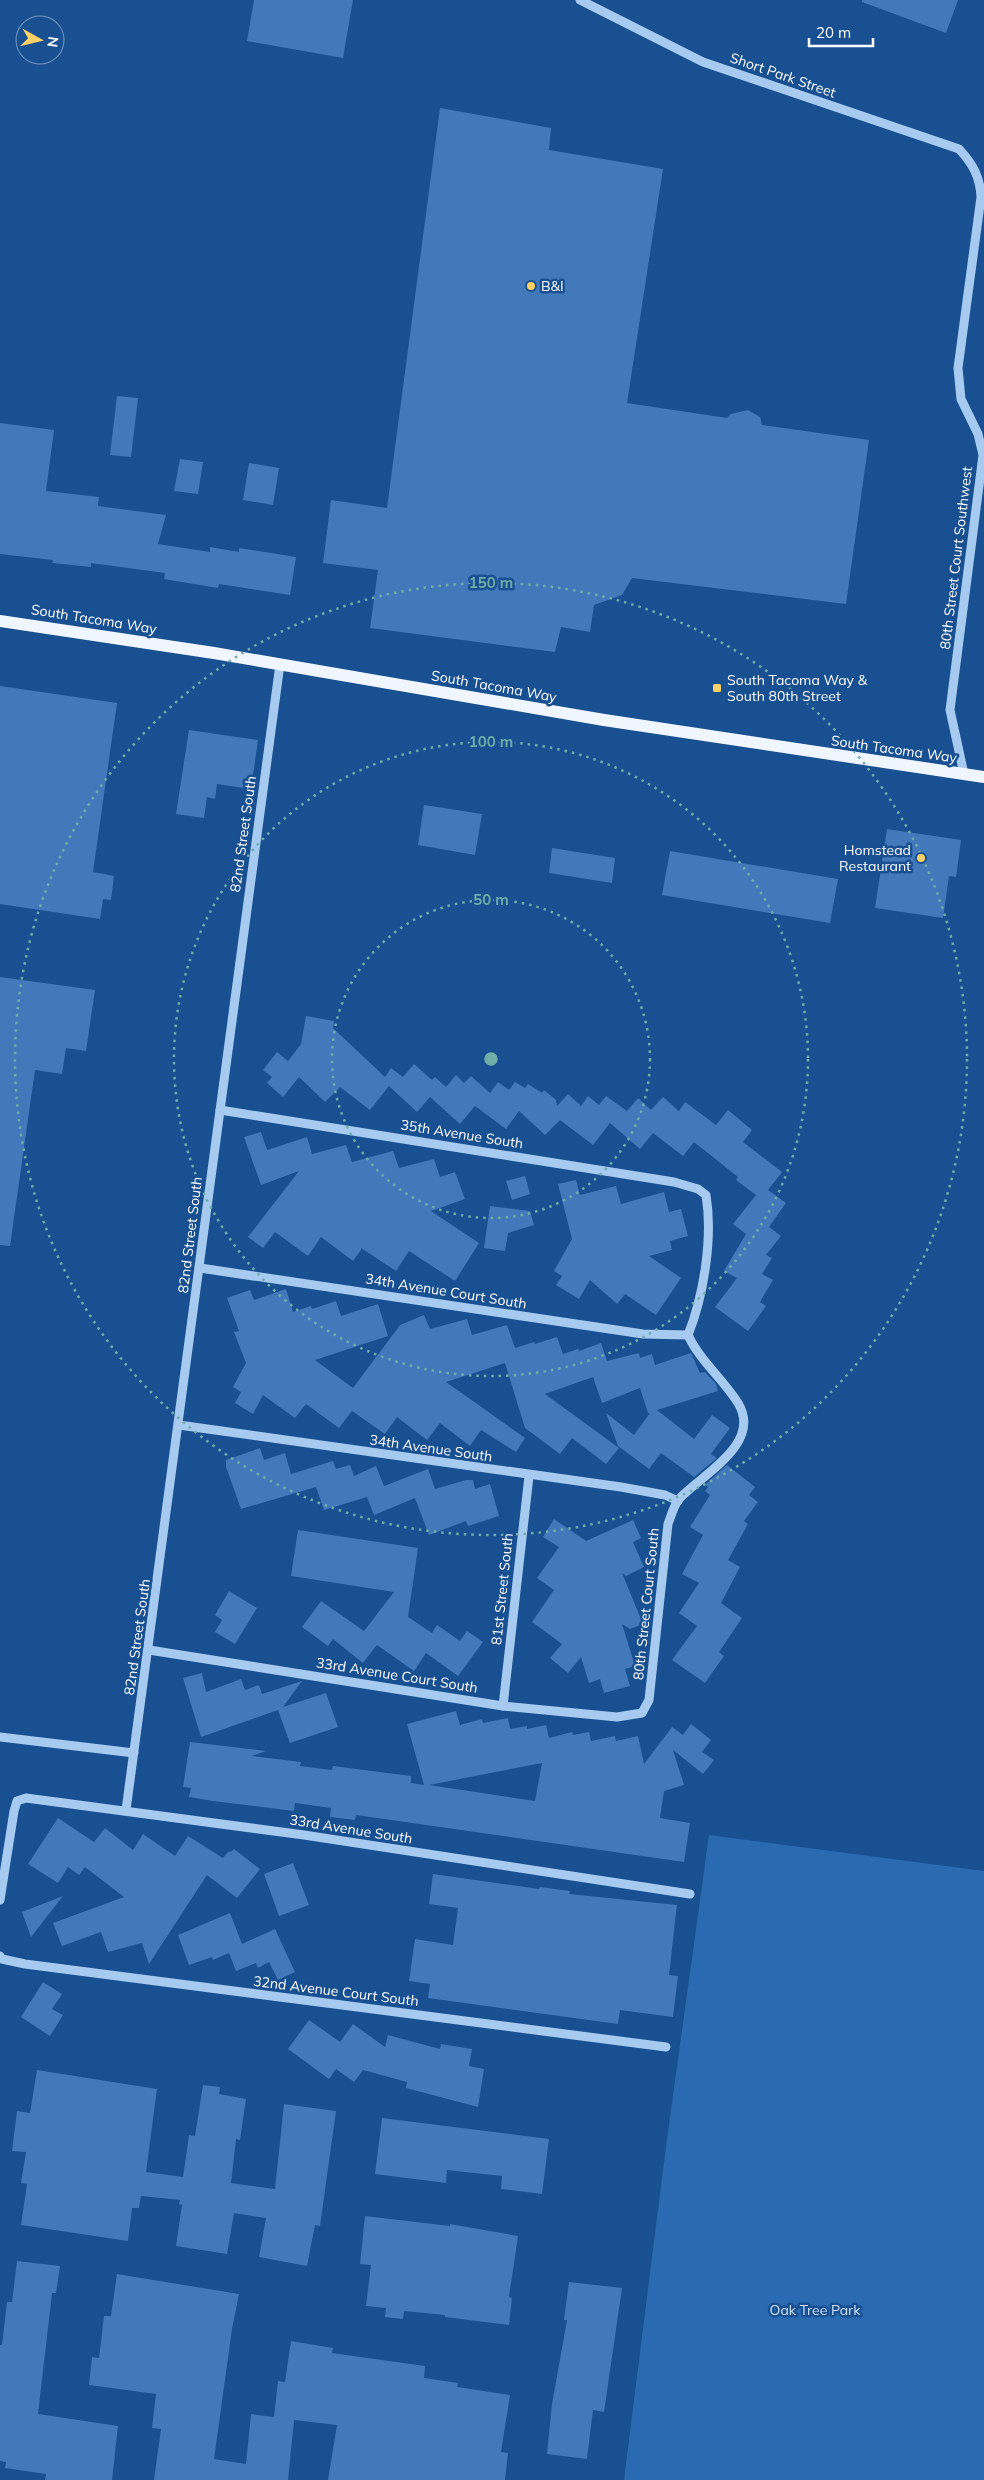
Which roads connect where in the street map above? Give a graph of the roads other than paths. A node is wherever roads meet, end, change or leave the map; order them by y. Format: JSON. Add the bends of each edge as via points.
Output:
{"nodes":[{"id":1,"x":580,"y":0,"type":"edge"},
{"id":2,"x":975,"y":171,"type":"joint"},
{"id":3,"x":0,"y":621,"type":"edge"},
{"id":4,"x":280,"y":664,"type":"junction"},
{"id":5,"x":964,"y":774,"type":"junction"},
{"id":6,"x":984,"y":777,"type":"edge"},
{"id":7,"x":220,"y":1110,"type":"junction"},
{"id":8,"x":200,"y":1268,"type":"junction"},
{"id":9,"x":688,"y":1335,"type":"junction"},
{"id":10,"x":179,"y":1425,"type":"junction"},
{"id":11,"x":529,"y":1476,"type":"junction"},
{"id":12,"x":678,"y":1501,"type":"junction"},
{"id":13,"x":149,"y":1650,"type":"junction"},
{"id":14,"x":503,"y":1706,"type":"junction"},
{"id":15,"x":642,"y":1713,"type":"joint"},
{"id":16,"x":0,"y":1737,"type":"edge"},
{"id":17,"x":134,"y":1753,"type":"junction"},
{"id":18,"x":126,"y":1810,"type":"junction"},
{"id":19,"x":690,"y":1894,"type":"dead end"},
{"id":20,"x":0,"y":1900,"type":"edge"},
{"id":21,"x":1,"y":1958,"type":"edge"},
{"id":22,"x":666,"y":2046,"type":"dead end"}],
"edges":[{"from":1,"to":2,"type":"street","name":"Short Park Street","via":[[703,62],[959,149]]},
{"from":2,"to":5,"type":"street","name":"80th Street Court Southwest","via":[[981,197],[958,368],[962,399],[978,434],[982,455],[950,710]]},
{"from":3,"to":4,"type":"main road","name":"South Tacoma Way"},
{"from":4,"to":5,"type":"main road","name":"South Tacoma Way","via":[[604,720]]},
{"from":4,"to":7,"type":"street","name":"82nd Street South"},
{"from":5,"to":6,"type":"main road","name":"South Tacoma Way"},
{"from":7,"to":8,"type":"street","name":"82nd Street South"},
{"from":7,"to":9,"type":"street","name":"35th Avenue South","via":[[674,1182],[698,1189],[706,1195],[710,1228],[702,1283]]},
{"from":8,"to":9,"type":"street","name":"34th Avenue Court South","via":[[643,1334]]},
{"from":8,"to":10,"type":"street","name":"82nd Street South"},
{"from":9,"to":12,"type":"street","name":"80th Street Court South","via":[[696,1352],[739,1404],[743,1432],[736,1446]]},
{"from":10,"to":11,"type":"street","name":"34th Avenue South"},
{"from":10,"to":13,"type":"street","name":"82nd Street South"},
{"from":11,"to":12,"type":"street","name":"34th Avenue South","via":[[621,1487],[665,1495]]},
{"from":11,"to":14,"type":"street","name":"81st Street South"},
{"from":12,"to":15,"type":"street","name":"80th Street Court South","via":[[668,1524],[649,1700]]},
{"from":13,"to":14,"type":"street","name":"33rd Avenue Court South"},
{"from":13,"to":17,"type":"street","name":"82nd Street South"},
{"from":14,"to":15,"type":"street","name":"33rd Avenue Court South","via":[[617,1717]]},
{"from":16,"to":17,"type":"street"},
{"from":17,"to":18,"type":"street","name":"82nd Street South"},
{"from":18,"to":19,"type":"street","name":"33rd Avenue South"},
{"from":18,"to":20,"type":"street","name":"33rd Avenue South","via":[[26,1798],[17,1801]]},
{"from":21,"to":22,"type":"street","name":"32nd Avenue Court South","via":[[278,1998]]}]}
